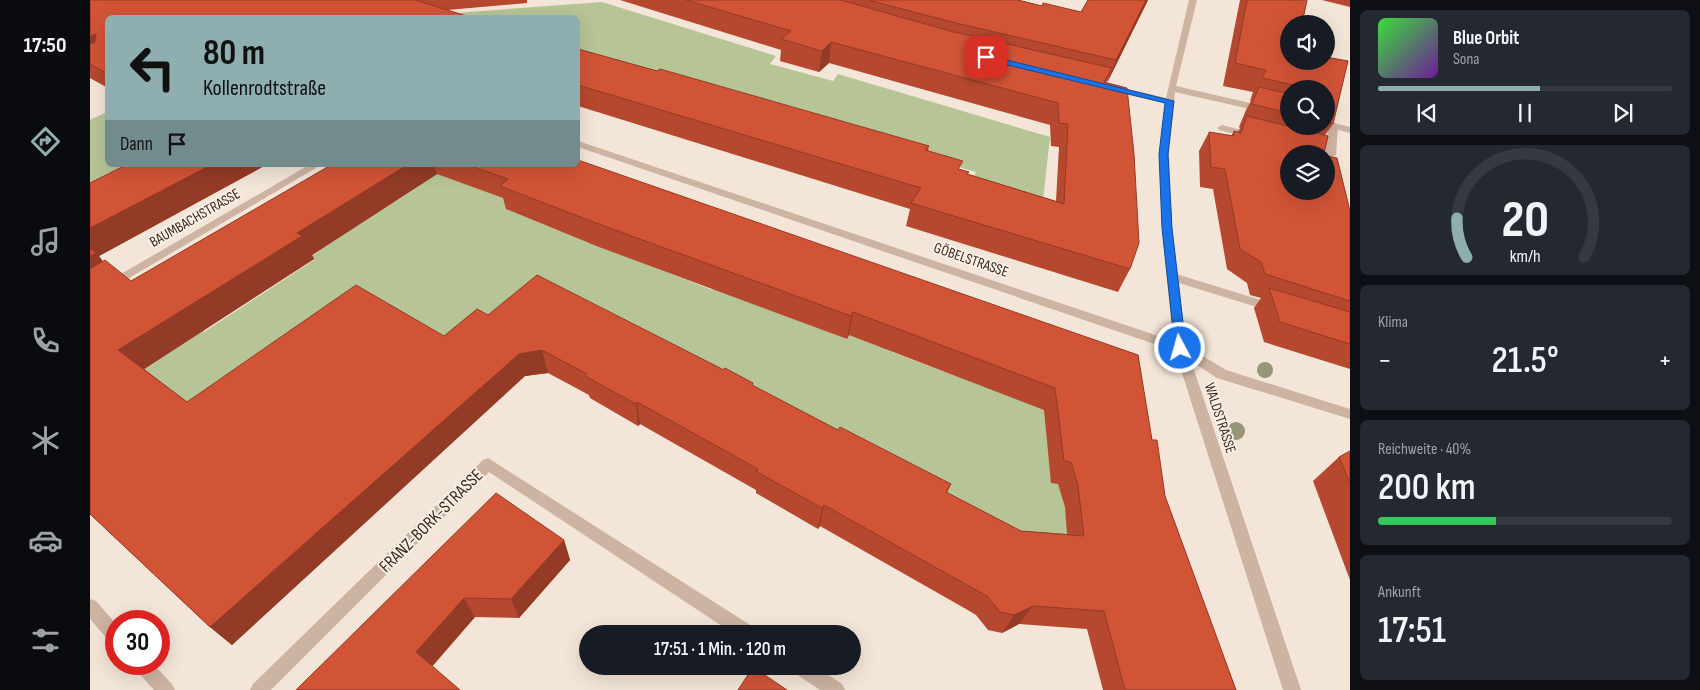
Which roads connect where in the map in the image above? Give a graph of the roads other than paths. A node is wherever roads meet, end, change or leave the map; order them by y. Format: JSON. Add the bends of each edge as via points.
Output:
{"nodes":[{"id":1,"x":1193,"y":0,"type":"edge"},
{"id":2,"x":1102,"y":85,"type":"edge"},
{"id":3,"x":1171,"y":88,"type":"junction"},
{"id":4,"x":1170,"y":101,"type":"junction"},
{"id":5,"x":1280,"y":113,"type":"edge"},
{"id":6,"x":1335,"y":126,"type":"edge"},
{"id":7,"x":1222,"y":128,"type":"dead end"},
{"id":8,"x":1350,"y":130,"type":"edge"},
{"id":9,"x":1260,"y":137,"type":"edge"},
{"id":10,"x":580,"y":145,"type":"edge"},
{"id":11,"x":313,"y":167,"type":"edge"},
{"id":12,"x":1173,"y":277,"type":"junction"},
{"id":13,"x":90,"y":297,"type":"edge"},
{"id":14,"x":1285,"y":311,"type":"edge"},
{"id":15,"x":1180,"y":348,"type":"junction"},
{"id":16,"x":1350,"y":414,"type":"edge"},
{"id":17,"x":90,"y":607,"type":"edge"},
{"id":18,"x":105,"y":624,"type":"edge"},
{"id":19,"x":735,"y":625,"type":"edge"},
{"id":20,"x":152,"y":675,"type":"edge"},
{"id":21,"x":813,"y":675,"type":"edge"},
{"id":22,"x":166,"y":690,"type":"edge"},
{"id":23,"x":259,"y":690,"type":"edge"},
{"id":24,"x":836,"y":690,"type":"edge"},
{"id":25,"x":1292,"y":690,"type":"edge"}],
"edges":[{"from":1,"to":3,"type":"street","name":"WALDSTRASSE"},
{"from":2,"to":4,"type":"street"},
{"from":3,"to":4,"type":"street","name":"WALDSTRASSE"},
{"from":3,"to":5,"type":"street"},
{"from":4,"to":12,"type":"street","name":"WALDSTRASSE","via":[[1164,154]]},
{"from":6,"to":8,"type":"street"},
{"from":7,"to":9,"type":"street"},
{"from":10,"to":15,"type":"street","name":"GÖBELSTRASSE"},
{"from":11,"to":13,"type":"street","name":"BAUMBACHSTRASSE"},
{"from":12,"to":14,"type":"street"},
{"from":12,"to":15,"type":"street","name":"WALDSTRASSE"},
{"from":15,"to":16,"type":"street","name":"GÖBELSTRASSE","via":[[1222,374]]},
{"from":15,"to":25,"type":"street","name":"WALDSTRASSE"},
{"from":17,"to":18,"type":"street"},
{"from":19,"to":23,"type":"street","name":"FRANZ-BORK-STRASSE","via":[[488,464]]},
{"from":20,"to":22,"type":"street"},
{"from":21,"to":24,"type":"street"}]}
